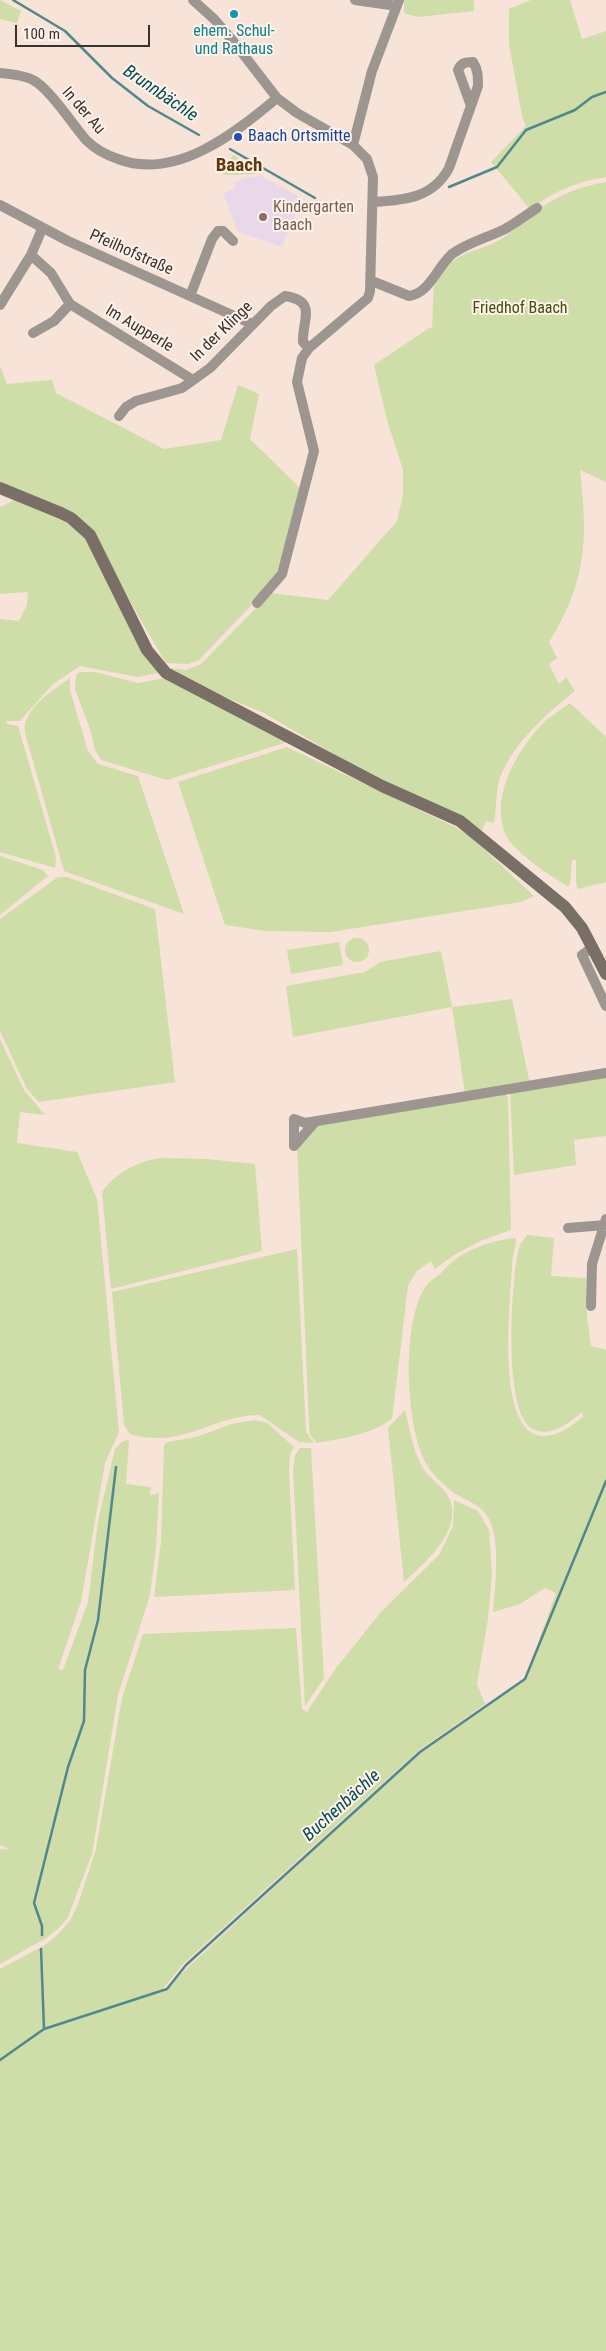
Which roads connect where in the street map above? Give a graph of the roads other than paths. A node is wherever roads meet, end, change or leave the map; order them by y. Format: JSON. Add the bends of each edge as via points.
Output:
{"nodes":[{"id":1,"x":192,"y":0,"type":"edge"},
{"id":2,"x":355,"y":0,"type":"edge"},
{"id":3,"x":398,"y":3,"type":"edge"},
{"id":4,"x":0,"y":73,"type":"edge"},
{"id":5,"x":277,"y":98,"type":"junction"},
{"id":6,"x":470,"y":103,"type":"dead end"},
{"id":7,"x":353,"y":145,"type":"junction"},
{"id":8,"x":374,"y":202,"type":"junction"},
{"id":9,"x":0,"y":205,"type":"edge"},
{"id":10,"x":537,"y":208,"type":"dead end"},
{"id":11,"x":42,"y":229,"type":"junction"},
{"id":12,"x":233,"y":241,"type":"dead end"},
{"id":13,"x":31,"y":255,"type":"junction"},
{"id":14,"x":372,"y":280,"type":"junction"},
{"id":15,"x":190,"y":296,"type":"junction"},
{"id":16,"x":70,"y":304,"type":"junction"},
{"id":17,"x":0,"y":305,"type":"edge"},
{"id":18,"x":252,"y":324,"type":"junction"},
{"id":19,"x":33,"y":333,"type":"dead end"},
{"id":20,"x":309,"y":348,"type":"junction"},
{"id":21,"x":193,"y":380,"type":"junction"},
{"id":22,"x":119,"y":416,"type":"dead end"},
{"id":23,"x":0,"y":488,"type":"edge"},
{"id":24,"x":257,"y":603,"type":"dead end"},
{"id":25,"x":593,"y":947,"type":"junction"},
{"id":26,"x":606,"y":974,"type":"edge"},
{"id":27,"x":606,"y":1006,"type":"edge"},
{"id":28,"x":606,"y":1073,"type":"edge"},
{"id":29,"x":315,"y":1122,"type":"dead end"},
{"id":30,"x":605,"y":1223,"type":"edge"},
{"id":31,"x":568,"y":1228,"type":"dead end"},
{"id":32,"x":591,"y":1306,"type":"dead end"}],
"edges":[{"from":1,"to":5,"type":"street","via":[[230,36]]},
{"from":2,"to":3,"type":"street"},
{"from":3,"to":7,"type":"street","via":[[372,71]]},
{"from":4,"to":5,"type":"street","name":"In der Au","via":[[34,80],[94,148],[138,166],[177,160],[210,148],[250,122]]},
{"from":5,"to":7,"type":"street"},
{"from":6,"to":8,"type":"street","via":[[449,168],[436,187],[398,201]]},
{"from":7,"to":8,"type":"street","via":[[367,159]]},
{"from":8,"to":14,"type":"street"},
{"from":9,"to":11,"type":"street","name":"Pfeilhofstraße"},
{"from":10,"to":14,"type":"street","via":[[506,228],[453,254],[427,287],[416,295],[409,296]]},
{"from":11,"to":13,"type":"street"},
{"from":11,"to":15,"type":"street","name":"Pfeilhofstraße"},
{"from":12,"to":15,"type":"street","via":[[223,231],[218,231]]},
{"from":13,"to":16,"type":"street","name":"Im Aupperle","via":[[54,278]]},
{"from":13,"to":17,"type":"street"},
{"from":14,"to":20,"type":"street","via":[[368,298]]},
{"from":15,"to":18,"type":"street","name":"Pfeilhofstraße"},
{"from":16,"to":19,"type":"street","via":[[54,321]]},
{"from":16,"to":21,"type":"street","name":"Im Aupperle"},
{"from":18,"to":20,"type":"street","name":"In der Klinge","via":[[278,299],[285,296],[295,298],[305,306],[304,342]]},
{"from":18,"to":21,"type":"street","name":"In der Klinge","via":[[224,355]]},
{"from":20,"to":24,"type":"street","via":[[302,358],[297,382],[314,451],[282,574]]},
{"from":21,"to":22,"type":"street","name":"In der Klinge","via":[[182,388],[136,401]]},
{"from":23,"to":25,"type":"street","via":[[61,513],[90,536],[148,650],[166,673],[382,786],[460,821],[565,906]]},
{"from":25,"to":26,"type":"street"},
{"from":25,"to":27,"type":"street","via":[[582,955]]},
{"from":28,"to":29,"type":"street"},
{"from":30,"to":31,"type":"street"},
{"from":30,"to":32,"type":"street","via":[[592,1264]]}]}
